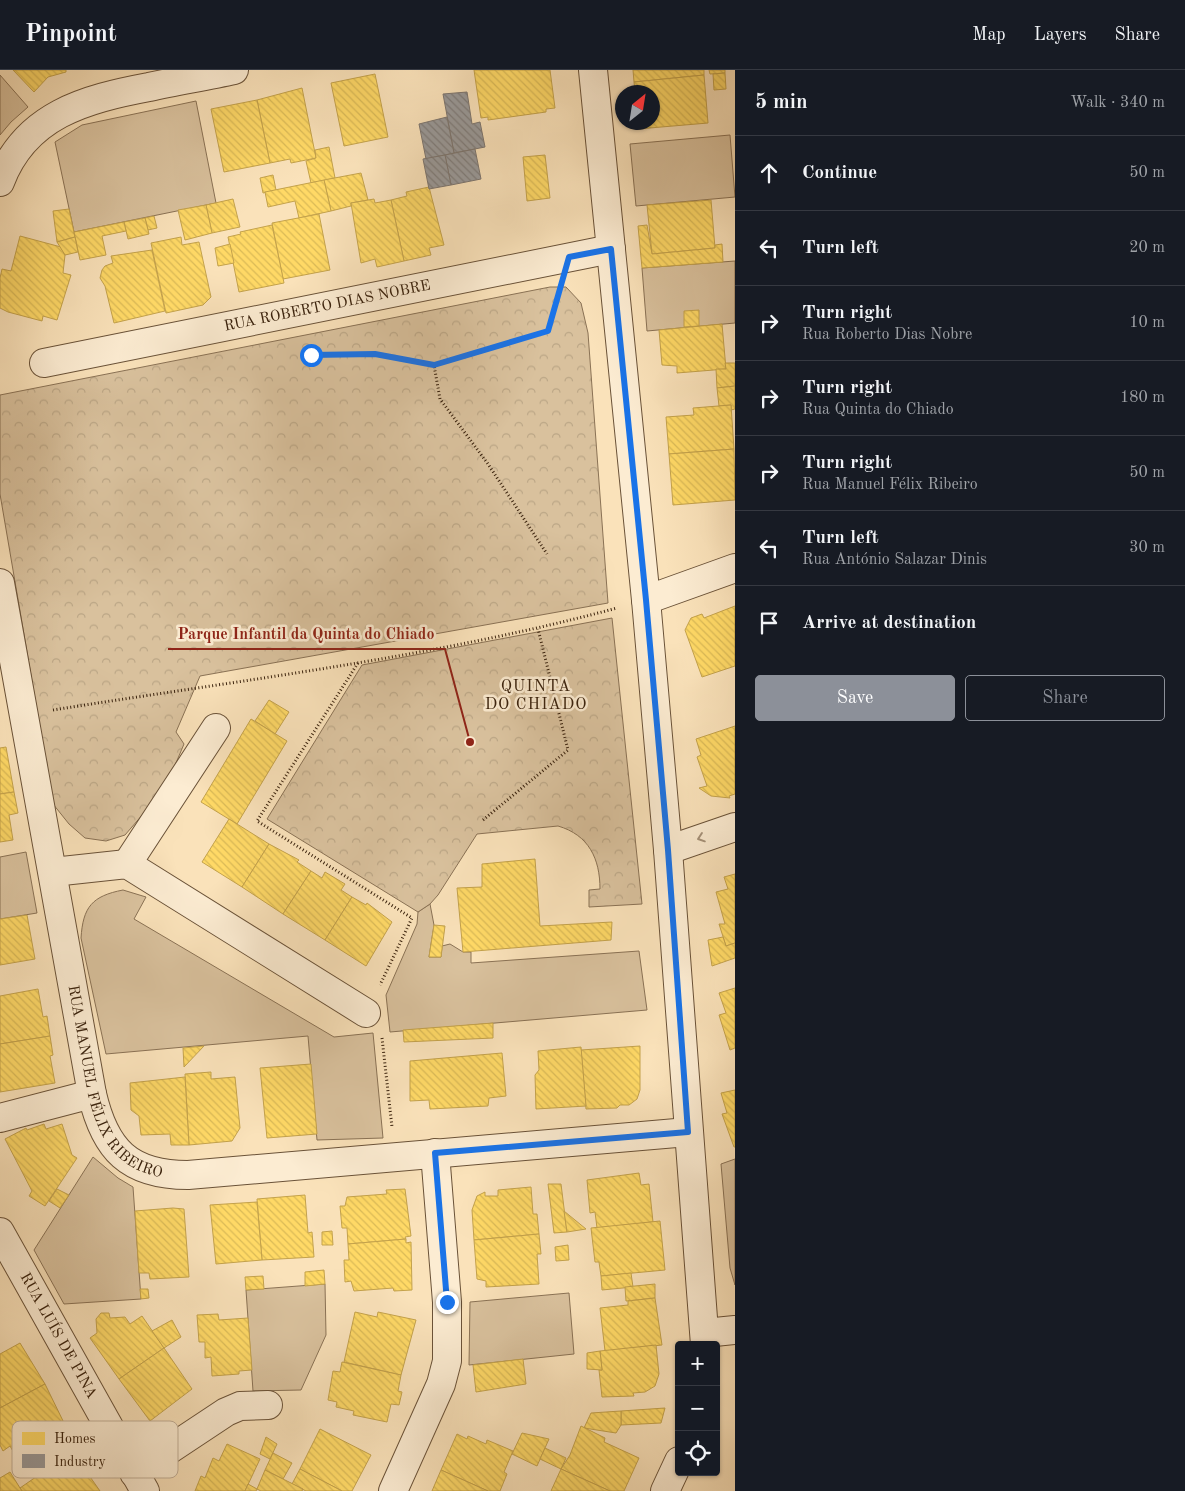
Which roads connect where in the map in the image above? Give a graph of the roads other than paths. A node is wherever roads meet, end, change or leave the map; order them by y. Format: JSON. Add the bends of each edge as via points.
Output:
{"nodes":[{"id":1,"x":234,"y":70,"type":"edge"},
{"id":2,"x":593,"y":70,"type":"edge"},
{"id":3,"x":0,"y":182,"type":"edge"},
{"id":4,"x":611,"y":249,"type":"junction"},
{"id":5,"x":44,"y":363,"type":"dead end"},
{"id":6,"x":735,"y":568,"type":"edge"},
{"id":7,"x":0,"y":583,"type":"edge"},
{"id":8,"x":646,"y":600,"type":"junction"},
{"id":9,"x":216,"y":728,"type":"dead end"},
{"id":10,"x":735,"y":827,"type":"edge"},
{"id":11,"x":668,"y":850,"type":"junction"},
{"id":12,"x":127,"y":864,"type":"junction"},
{"id":13,"x":53,"y":872,"type":"junction"},
{"id":14,"x":366,"y":1013,"type":"road end"},
{"id":15,"x":92,"y":1094,"type":"junction"},
{"id":16,"x":0,"y":1118,"type":"edge"},
{"id":17,"x":688,"y":1132,"type":"junction"},
{"id":18,"x":435,"y":1153,"type":"junction"},
{"id":19,"x":0,"y":1232,"type":"edge"},
{"id":20,"x":735,"y":1330,"type":"edge"},
{"id":21,"x":705,"y":1339,"type":"edge"},
{"id":22,"x":268,"y":1405,"type":"dead end"},
{"id":23,"x":106,"y":1421,"type":"edge"},
{"id":24,"x":178,"y":1451,"type":"edge"},
{"id":25,"x":675,"y":1470,"type":"edge"},
{"id":26,"x":393,"y":1491,"type":"edge"},
{"id":27,"x":665,"y":1491,"type":"edge"}],
"edges":[{"from":1,"to":3,"type":"street","via":[[103,96],[73,106],[31,134],[14,154]]},
{"from":2,"to":4,"type":"street"},
{"from":4,"to":5,"type":"street","name":"RUA ROBERTO DIAS NOBRE"},
{"from":4,"to":8,"type":"street"},
{"from":6,"to":8,"type":"street"},
{"from":7,"to":13,"type":"street","name":"RUA MANUEL FÉLIX RIBEIRO"},
{"from":8,"to":11,"type":"street"},
{"from":9,"to":12,"type":"street"},
{"from":10,"to":11,"type":"street","one_way":true},
{"from":11,"to":17,"type":"street"},
{"from":12,"to":13,"type":"street"},
{"from":12,"to":14,"type":"street"},
{"from":13,"to":15,"type":"street","name":"RUA MANUEL FÉLIX RIBEIRO"},
{"from":15,"to":16,"type":"street"},
{"from":15,"to":18,"type":"street","name":"RUA MANUEL FÉLIX RIBEIRO","via":[[99,1122],[109,1141],[142,1169],[164,1175]]},
{"from":17,"to":18,"type":"street","name":"RUA MANUEL FÉLIX RIBEIRO"},
{"from":17,"to":21,"type":"street"},
{"from":18,"to":26,"type":"street","via":[[447,1302],[447,1361],[441,1384]]},
{"from":19,"to":23,"type":"street","name":"RUA LUÍS DE PINA"},
{"from":20,"to":21,"type":"street"},
{"from":22,"to":24,"type":"street","via":[[240,1406],[226,1412]]},
{"from":25,"to":27,"type":"street"}]}
